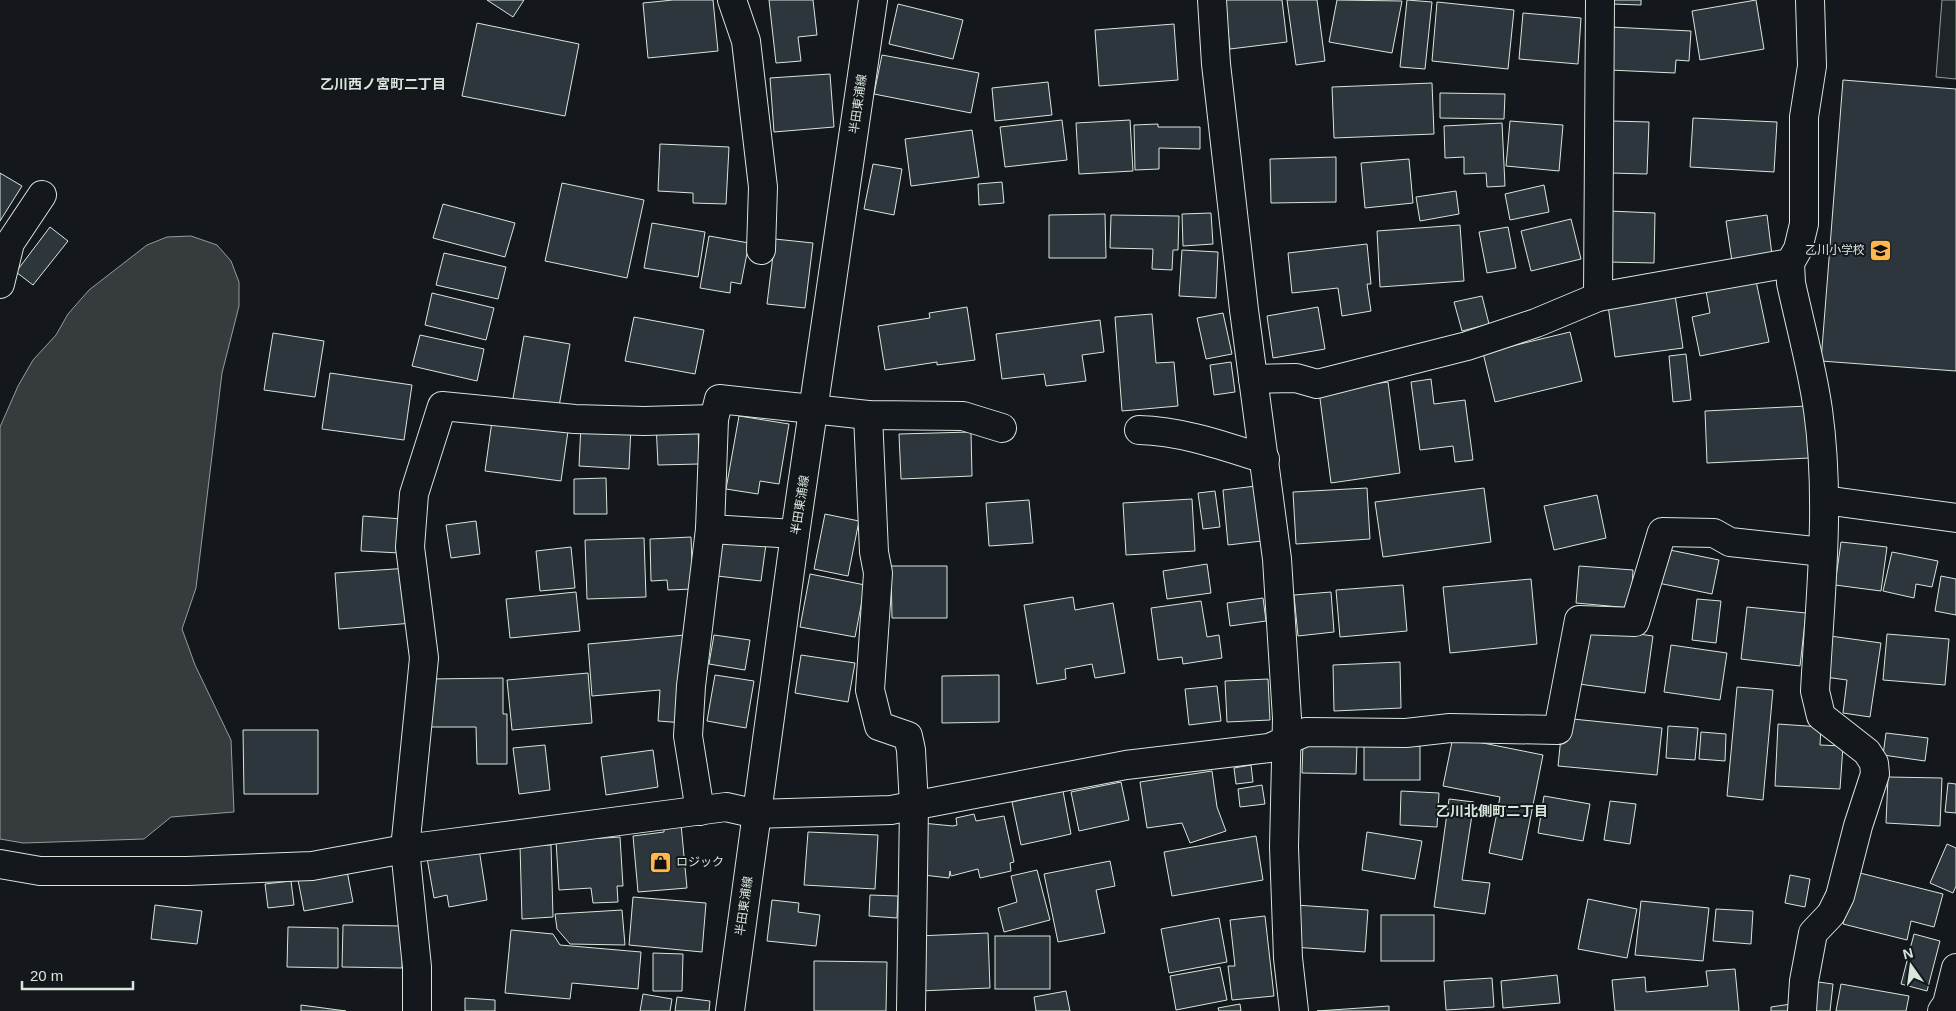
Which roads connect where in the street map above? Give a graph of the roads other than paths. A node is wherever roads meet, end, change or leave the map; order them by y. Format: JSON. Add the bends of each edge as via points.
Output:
{"nodes":[{"id":1,"x":732,"y":0,"type":"edge"},
{"id":2,"x":873,"y":0,"type":"edge"},
{"id":3,"x":1212,"y":0,"type":"edge"},
{"id":4,"x":1600,"y":0,"type":"edge"},
{"id":5,"x":1810,"y":0,"type":"edge"},
{"id":6,"x":42,"y":196,"type":"dead end"},
{"id":7,"x":761,"y":250,"type":"dead end"},
{"id":8,"x":1790,"y":263,"type":"junction"},
{"id":9,"x":0,"y":284,"type":"edge"},
{"id":10,"x":1598,"y":296,"type":"junction"},
{"id":11,"x":1254,"y":379,"type":"junction"},
{"id":12,"x":815,"y":408,"type":"junction"},
{"id":13,"x":717,"y":409,"type":"junction"},
{"id":14,"x":868,"y":415,"type":"junction"},
{"id":15,"x":1002,"y":428,"type":"dead end"},
{"id":16,"x":1139,"y":430,"type":"dead end"},
{"id":17,"x":1265,"y":459,"type":"junction"},
{"id":18,"x":1824,"y":500,"type":"junction"},
{"id":19,"x":1956,"y":518,"type":"edge"},
{"id":20,"x":710,"y":529,"type":"junction"},
{"id":21,"x":796,"y":534,"type":"junction"},
{"id":22,"x":1823,"y":552,"type":"junction"},
{"id":23,"x":1286,"y":739,"type":"junction"},
{"id":24,"x":914,"y":806,"type":"junction"},
{"id":25,"x":700,"y":811,"type":"junction"},
{"id":26,"x":757,"y":814,"type":"junction"},
{"id":27,"x":405,"y":849,"type":"junction"},
{"id":28,"x":0,"y":864,"type":"edge"},
{"id":29,"x":1956,"y":968,"type":"edge"},
{"id":30,"x":417,"y":1011,"type":"edge"},
{"id":31,"x":730,"y":1011,"type":"edge"},
{"id":32,"x":911,"y":1011,"type":"edge"},
{"id":33,"x":1294,"y":1011,"type":"edge"},
{"id":34,"x":1802,"y":1011,"type":"edge"},
{"id":35,"x":1942,"y":1011,"type":"edge"}],
"edges":[{"from":1,"to":7,"type":"street","via":[[746,41],[763,187]]},
{"from":2,"to":12,"type":"street","name":"半田東浦線"},
{"from":3,"to":11,"type":"street","via":[[1216,64]]},
{"from":4,"to":10,"type":"street"},
{"from":5,"to":8,"type":"street","via":[[1812,66],[1804,117],[1804,224],[1798,249]]},
{"from":6,"to":9,"type":"street","via":[[10,243]]},
{"from":8,"to":10,"type":"street"},
{"from":8,"to":18,"type":"street","via":[[1791,283],[1818,409]]},
{"from":10,"to":11,"type":"street","via":[[1536,323],[1468,346],[1317,384],[1296,378]]},
{"from":11,"to":17,"type":"street"},
{"from":12,"to":13,"type":"street"},
{"from":12,"to":14,"type":"street"},
{"from":12,"to":21,"type":"street","name":"半田東浦線"},
{"from":13,"to":20,"type":"street"},
{"from":13,"to":27,"type":"street","via":[[644,421],[575,420],[442,406],[414,494],[410,547],[424,658]]},
{"from":14,"to":15,"type":"street","via":[[963,416]]},
{"from":14,"to":24,"type":"street","via":[[874,552],[878,573],[870,690],[879,726],[908,736]]},
{"from":16,"to":17,"type":"street","via":[[1160,431]]},
{"from":17,"to":23,"type":"street","via":[[1277,559]]},
{"from":18,"to":19,"type":"street"},
{"from":18,"to":22,"type":"street"},
{"from":20,"to":21,"type":"street"},
{"from":20,"to":25,"type":"street","via":[[688,736]]},
{"from":21,"to":26,"type":"street","name":"半田東浦線"},
{"from":22,"to":23,"type":"street","via":[[1730,542],[1714,533],[1662,532],[1635,622],[1579,620],[1558,730],[1450,728],[1406,733],[1306,732]]},
{"from":22,"to":34,"type":"street","via":[[1815,691],[1821,716],[1867,752],[1875,774],[1840,896],[1831,914],[1813,933]]},
{"from":23,"to":24,"type":"street","via":[[1269,748],[1126,765]]},
{"from":23,"to":33,"type":"street","via":[[1284,856],[1288,958]]},
{"from":24,"to":26,"type":"street","via":[[891,810]]},
{"from":24,"to":32,"type":"street"},
{"from":25,"to":26,"type":"street","via":[[726,807]]},
{"from":25,"to":27,"type":"street"},
{"from":26,"to":31,"type":"street","name":"半田東浦線"},
{"from":27,"to":28,"type":"street","via":[[312,866],[188,871],[40,871]]},
{"from":27,"to":30,"type":"street","via":[[417,967]]},
{"from":29,"to":35,"type":"street","via":[[1947,1004]]}]}
